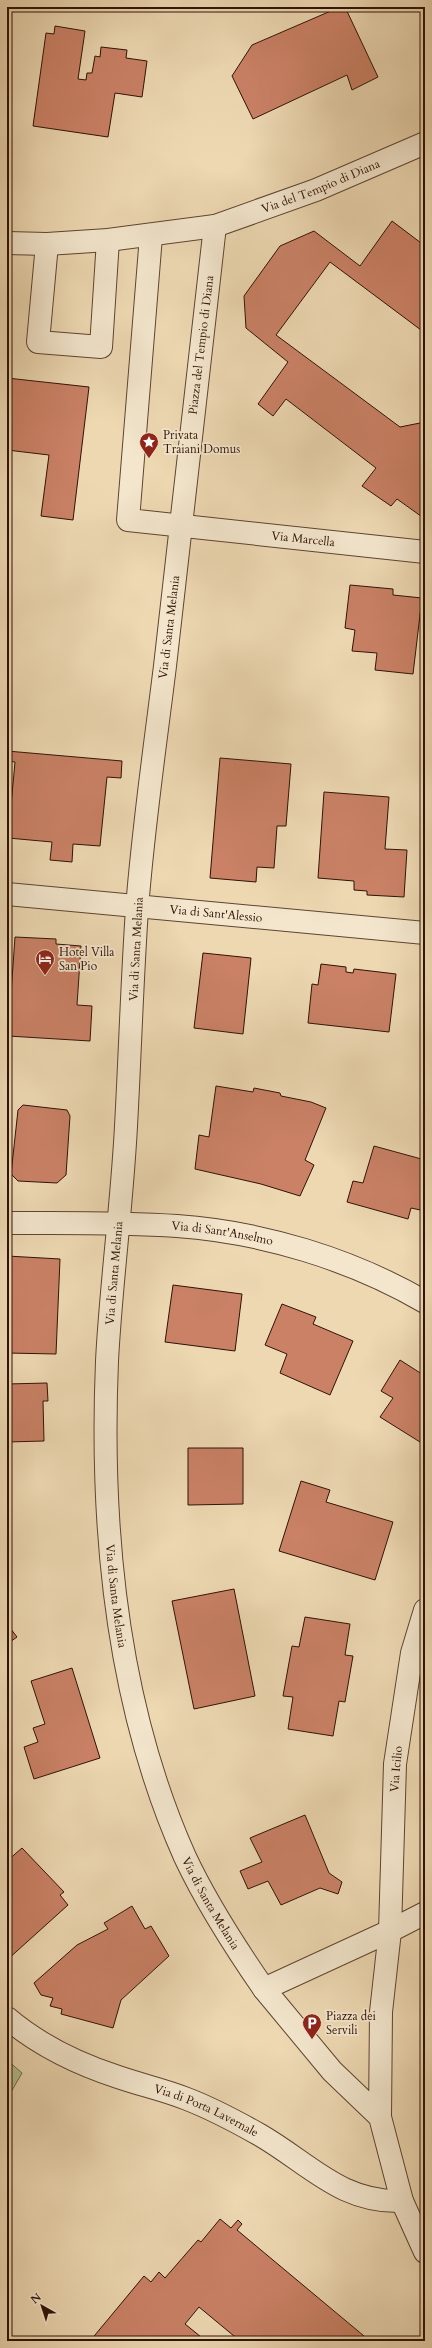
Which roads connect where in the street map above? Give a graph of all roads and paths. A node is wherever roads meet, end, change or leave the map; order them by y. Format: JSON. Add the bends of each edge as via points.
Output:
{"nodes":[{"id":1,"x":425,"y":143,"type":"edge"},
{"id":2,"x":215,"y":226,"type":"junction"},
{"id":3,"x":151,"y":236,"type":"junction"},
{"id":4,"x":108,"y":240,"type":"junction"},
{"id":5,"x":7,"y":243,"type":"edge"},
{"id":6,"x":47,"y":244,"type":"junction"},
{"id":7,"x":181,"y":526,"type":"junction"},
{"id":8,"x":425,"y":552,"type":"edge"},
{"id":9,"x":7,"y":894,"type":"edge"},
{"id":10,"x":138,"y":905,"type":"junction"},
{"id":11,"x":425,"y":933,"type":"edge"},
{"id":12,"x":7,"y":1223,"type":"edge"},
{"id":13,"x":118,"y":1224,"type":"junction"},
{"id":14,"x":425,"y":1302,"type":"edge"},
{"id":15,"x":425,"y":1610,"type":"edge"},
{"id":16,"x":425,"y":1913,"type":"edge"},
{"id":17,"x":390,"y":1931,"type":"junction"},
{"id":18,"x":264,"y":1989,"type":"junction"},
{"id":19,"x":7,"y":2018,"type":"edge"},
{"id":20,"x":380,"y":2117,"type":"junction"},
{"id":21,"x":402,"y":2201,"type":"junction"},
{"id":22,"x":425,"y":2252,"type":"edge"}],
"edges":[{"from":1,"to":2,"type":"street","name":"Via del Tempio di Diana","via":[[316,190]]},
{"from":2,"to":3,"type":"street"},
{"from":2,"to":7,"type":"street","name":"Piazza del Tempio di Diana"},
{"from":3,"to":4,"type":"street"},
{"from":3,"to":7,"type":"street","via":[[128,520]]},
{"from":4,"to":6,"type":"street"},
{"from":4,"to":6,"type":"street","via":[[101,347],[38,342]]},
{"from":5,"to":6,"type":"street"},
{"from":7,"to":8,"type":"street","name":"Via Marcella"},
{"from":7,"to":10,"type":"street","name":"Via di Santa Melania"},
{"from":9,"to":10,"type":"street","name":"Via di Sant'Alessio"},
{"from":10,"to":11,"type":"street","name":"Via di Sant'Alessio"},
{"from":10,"to":13,"type":"street","name":"Via di Santa Melania","via":[[123,1190]]},
{"from":12,"to":13,"type":"street","name":"Via di Sant'Anselmo"},
{"from":13,"to":14,"type":"street","name":"Via di Sant'Anselmo","via":[[210,1230],[276,1243],[342,1263]]},
{"from":13,"to":18,"type":"street","name":"Via di Santa Melania","via":[[108,1355],[106,1469],[111,1554],[127,1667],[151,1769],[176,1837],[210,1906]]},
{"from":15,"to":17,"type":"street","name":"Via Icilio","via":[[412,1653],[395,1764]]},
{"from":16,"to":17,"type":"street"},
{"from":17,"to":18,"type":"street"},
{"from":17,"to":20,"type":"street","via":[[381,2012]]},
{"from":18,"to":20,"type":"street","via":[[332,2071]]},
{"from":19,"to":21,"type":"street","name":"Via di Porta Lavernale","via":[[41,2043],[72,2060],[187,2099],[214,2111],[278,2145],[348,2193],[374,2200]]},
{"from":20,"to":21,"type":"street"},
{"from":21,"to":22,"type":"street"}]}
